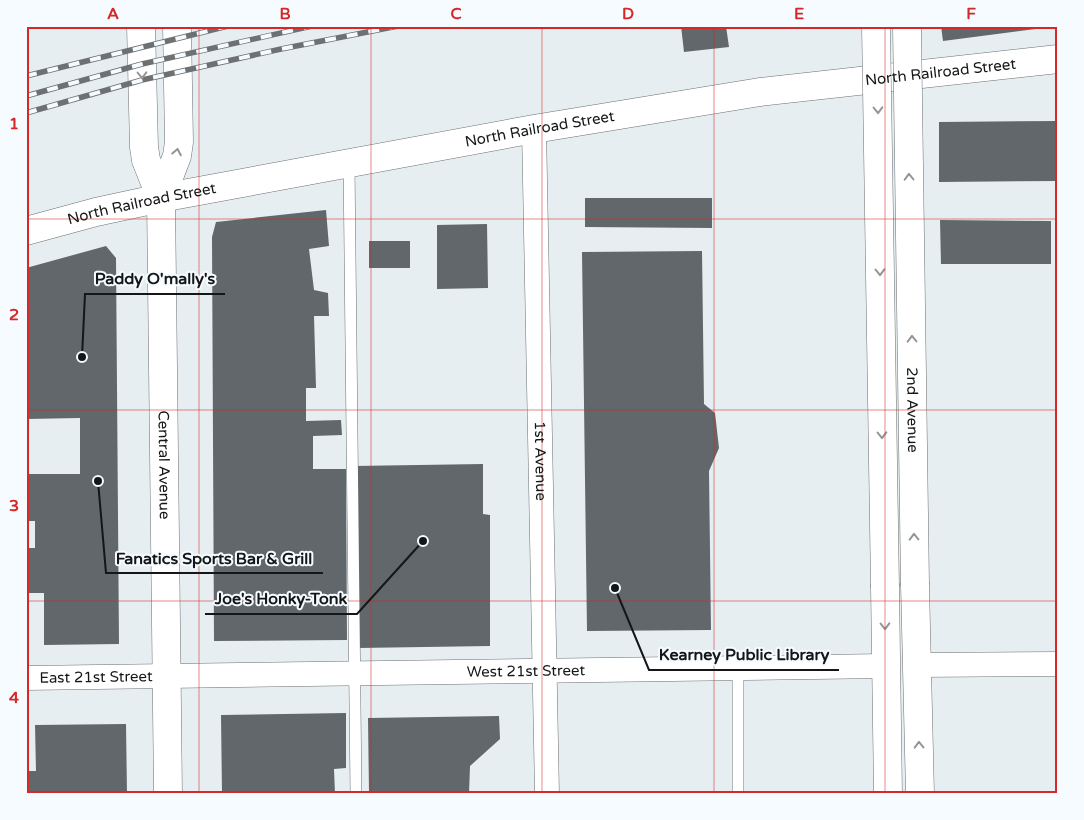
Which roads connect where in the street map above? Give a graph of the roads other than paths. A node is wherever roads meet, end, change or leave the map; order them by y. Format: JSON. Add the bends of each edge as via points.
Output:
{"nodes":[{"id":1,"x":141,"y":26,"type":"edge"},
{"id":2,"x":177,"y":26,"type":"edge"},
{"id":3,"x":876,"y":26,"type":"edge"},
{"id":4,"x":907,"y":26,"type":"edge"},
{"id":5,"x":1058,"y":59,"type":"edge"},
{"id":6,"x":534,"y":129,"type":"junction"},
{"id":7,"x":349,"y":164,"type":"junction"},
{"id":8,"x":161,"y":198,"type":"junction"},
{"id":9,"x":26,"y":231,"type":"edge"},
{"id":10,"x":1058,"y":664,"type":"edge"},
{"id":11,"x":917,"y":665,"type":"junction"},
{"id":12,"x":886,"y":666,"type":"junction"},
{"id":13,"x":738,"y":668,"type":"junction"},
{"id":14,"x":544,"y":670,"type":"junction"},
{"id":15,"x":354,"y":673,"type":"junction"},
{"id":16,"x":166,"y":675,"type":"junction"},
{"id":17,"x":26,"y":678,"type":"edge"},
{"id":18,"x":168,"y":794,"type":"edge"},
{"id":19,"x":356,"y":794,"type":"edge"},
{"id":20,"x":547,"y":794,"type":"edge"},
{"id":21,"x":738,"y":794,"type":"edge"},
{"id":22,"x":888,"y":794,"type":"edge"},
{"id":23,"x":920,"y":794,"type":"edge"}],
"edges":[{"from":1,"to":8,"type":"main road","name":"Central Avenue","one_way":true,"via":[[144,147]]},
{"from":8,"to":2,"type":"main road","name":"Central Avenue","one_way":true,"via":[[179,142]]},
{"from":3,"to":12,"type":"main road","name":"2nd Avenue","one_way":true,"bridge":true},
{"from":11,"to":4,"type":"main road","name":"2nd Avenue","one_way":true,"bridge":true},
{"from":5,"to":6,"type":"main road","name":"North Railroad Street","via":[[760,92]]},
{"from":6,"to":7,"type":"main road","name":"North Railroad Street"},
{"from":6,"to":14,"type":"street","name":"1st Avenue"},
{"from":7,"to":8,"type":"main road","name":"North Railroad Street"},
{"from":7,"to":15,"type":"lane"},
{"from":8,"to":9,"type":"main road","name":"North Railroad Street"},
{"from":8,"to":16,"type":"main road","name":"Central Avenue"},
{"from":10,"to":11,"type":"street"},
{"from":23,"to":11,"type":"main road","name":"2nd Avenue","one_way":true},
{"from":12,"to":13,"type":"street","name":"West 21st Street"},
{"from":12,"to":22,"type":"main road","name":"2nd Avenue"},
{"from":13,"to":14,"type":"street","name":"West 21st Street"},
{"from":13,"to":21,"type":"lane"},
{"from":14,"to":15,"type":"street","name":"West 21st Street"},
{"from":14,"to":20,"type":"street","name":"1st Avenue"},
{"from":15,"to":16,"type":"street","name":"West 21st Street"},
{"from":15,"to":19,"type":"lane"},
{"from":16,"to":17,"type":"street","name":"East 21st Street"},
{"from":16,"to":18,"type":"main road","name":"Central Avenue"}]}
